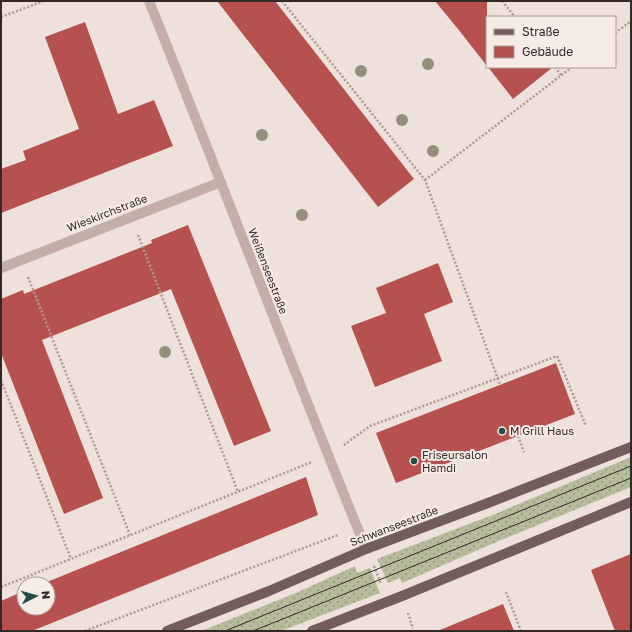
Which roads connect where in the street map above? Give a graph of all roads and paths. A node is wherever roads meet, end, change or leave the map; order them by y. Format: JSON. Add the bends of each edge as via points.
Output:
{"nodes":[{"id":1,"x":44,"y":1,"type":"edge"},
{"id":2,"x":149,"y":1,"type":"edge"},
{"id":3,"x":282,"y":1,"type":"edge"},
{"id":4,"x":502,"y":1,"type":"edge"},
{"id":5,"x":514,"y":16,"type":"edge"},
{"id":6,"x":1,"y":17,"type":"edge"},
{"id":7,"x":631,"y":21,"type":"edge"},
{"id":8,"x":616,"y":32,"type":"edge"},
{"id":9,"x":556,"y":68,"type":"edge"},
{"id":10,"x":571,"y":68,"type":"edge"},
{"id":11,"x":561,"y":75,"type":"junction"},
{"id":12,"x":425,"y":180,"type":"junction"},
{"id":13,"x":221,"y":182,"type":"junction"},
{"id":14,"x":131,"y":217,"type":"junction"},
{"id":15,"x":22,"y":260,"type":"junction"},
{"id":16,"x":1,"y":268,"type":"edge"},
{"id":17,"x":497,"y":378,"type":"junction"},
{"id":18,"x":1,"y":380,"type":"edge"},
{"id":19,"x":500,"y":385,"type":"dead end"},
{"id":20,"x":586,"y":426,"type":"dead end"},
{"id":21,"x":518,"y":436,"type":"dead end"},
{"id":22,"x":631,"y":447,"type":"edge"},
{"id":23,"x":524,"y":452,"type":"dead end"},
{"id":24,"x":328,"y":456,"type":"junction"},
{"id":25,"x":238,"y":492,"type":"junction"},
{"id":26,"x":631,"y":502,"type":"edge"},
{"id":27,"x":130,"y":535,"type":"junction"},
{"id":28,"x":338,"y":535,"type":"dead end"},
{"id":29,"x":366,"y":549,"type":"junction"},
{"id":30,"x":354,"y":554,"type":"junction"},
{"id":31,"x":71,"y":559,"type":"junction"},
{"id":32,"x":1,"y":587,"type":"edge"},
{"id":33,"x":506,"y":592,"type":"dead end"},
{"id":34,"x":402,"y":596,"type":"junction"},
{"id":35,"x":413,"y":629,"type":"dead end"},
{"id":36,"x":85,"y":631,"type":"edge"},
{"id":37,"x":167,"y":631,"type":"edge"},
{"id":38,"x":312,"y":631,"type":"edge"},
{"id":39,"x":522,"y":631,"type":"edge"}],
"edges":[{"from":1,"to":6,"type":"path"},
{"from":2,"to":13,"type":"street","name":"Weißenseestraße"},
{"from":3,"to":12,"type":"path"},
{"from":4,"to":5,"type":"path"},
{"from":7,"to":8,"type":"path"},
{"from":9,"to":11,"type":"path"},
{"from":10,"to":11,"type":"path"},
{"from":11,"to":12,"type":"path"},
{"from":12,"to":17,"type":"path"},
{"from":13,"to":14,"type":"street","name":"Wieskirchstraße"},
{"from":13,"to":24,"type":"street","name":"Weißenseestraße"},
{"from":14,"to":15,"type":"street","name":"Wieskirchstraße"},
{"from":14,"to":25,"type":"path"},
{"from":15,"to":16,"type":"street","name":"Wieskirchstraße"},
{"from":15,"to":27,"type":"path"},
{"from":17,"to":19,"type":"path"},
{"from":17,"to":20,"type":"path","via":[[557,356]]},
{"from":17,"to":24,"type":"path","via":[[370,426]]},
{"from":18,"to":31,"type":"path"},
{"from":21,"to":23,"type":"path"},
{"from":22,"to":29,"type":"main road","name":"Schwanseestraße"},
{"from":24,"to":25,"type":"path"},
{"from":24,"to":29,"type":"street","name":"Weißenseestraße"},
{"from":25,"to":27,"type":"path"},
{"from":26,"to":34,"type":"main road"},
{"from":27,"to":31,"type":"path"},
{"from":28,"to":36,"type":"path","name":"Schwanseestraße"},
{"from":29,"to":30,"type":"main road","name":"Schwanseestraße"},
{"from":30,"to":34,"type":"path","via":[[360,569],[373,563],[383,587],[396,582]]},
{"from":30,"to":37,"type":"main road","name":"Schwanseestraße"},
{"from":31,"to":32,"type":"path"},
{"from":33,"to":39,"type":"path"},
{"from":34,"to":35,"type":"path"},
{"from":34,"to":38,"type":"main road"}]}
